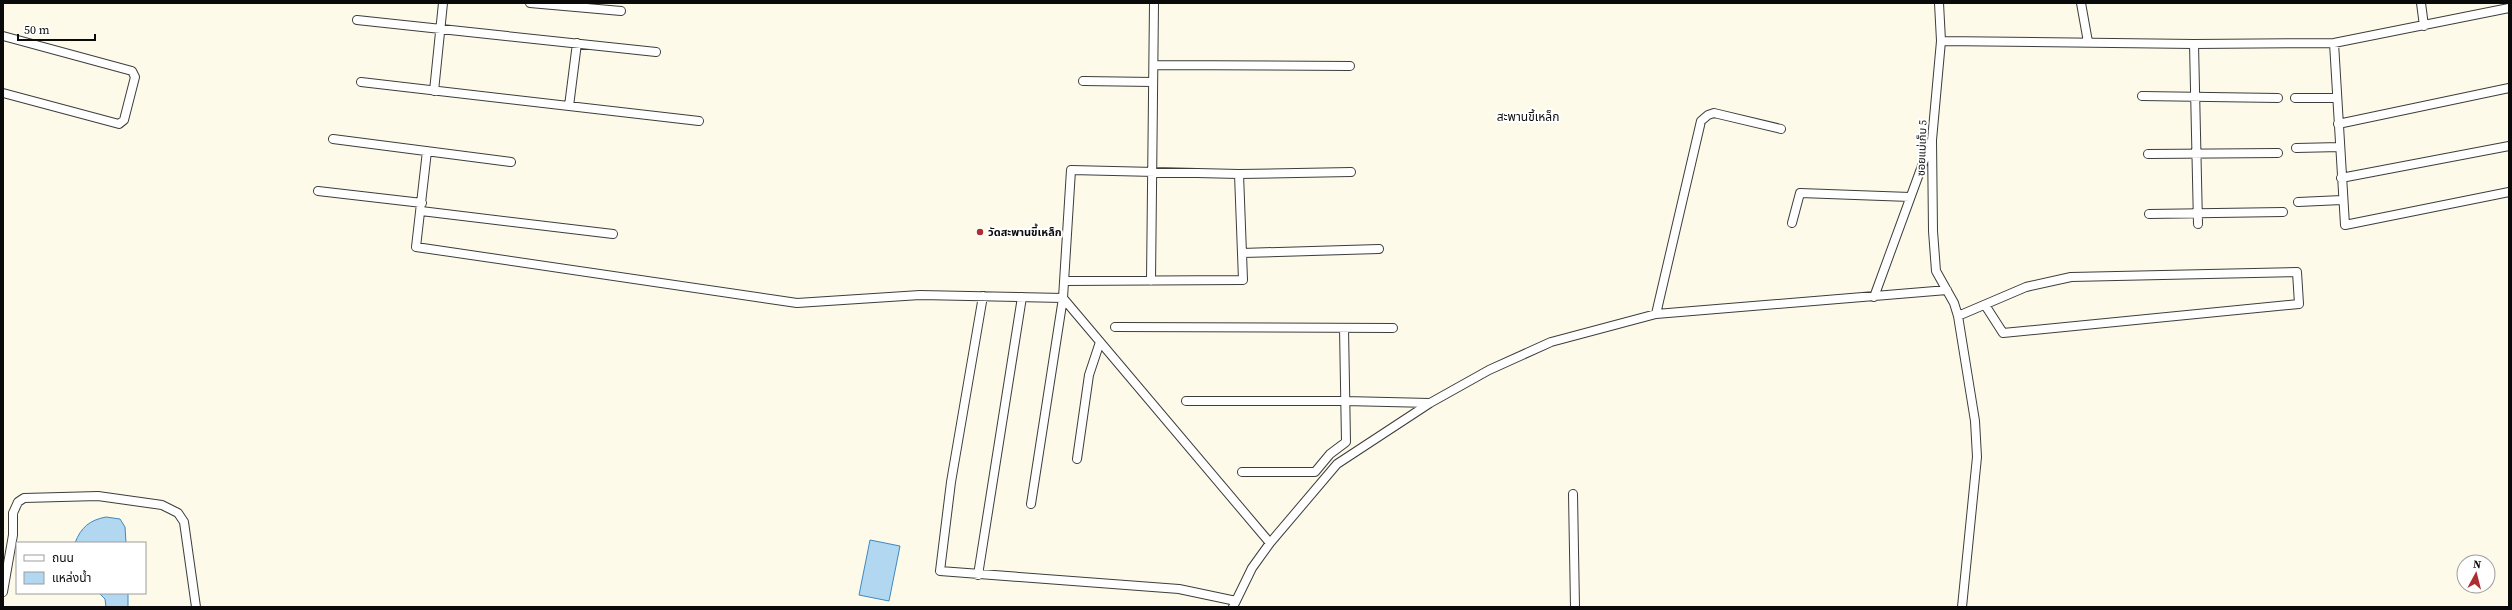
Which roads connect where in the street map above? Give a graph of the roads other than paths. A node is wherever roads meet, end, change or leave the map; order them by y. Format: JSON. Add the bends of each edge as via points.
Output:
{"nodes":[{"id":1,"x":443,"y":3,"type":"edge"},
{"id":2,"x":530,"y":3,"type":"edge"},
{"id":3,"x":1154,"y":3,"type":"edge"},
{"id":4,"x":1939,"y":3,"type":"edge"},
{"id":5,"x":2081,"y":3,"type":"edge"},
{"id":6,"x":2421,"y":3,"type":"edge"},
{"id":7,"x":2509,"y":8,"type":"edge"},
{"id":8,"x":621,"y":11,"type":"dead end"},
{"id":9,"x":357,"y":20,"type":"dead end"},
{"id":10,"x":2424,"y":26,"type":"junction"},
{"id":11,"x":441,"y":29,"type":"junction"},
{"id":12,"x":3,"y":36,"type":"edge"},
{"id":13,"x":1940,"y":41,"type":"junction"},
{"id":14,"x":2088,"y":42,"type":"junction"},
{"id":15,"x":577,"y":43,"type":"junction"},
{"id":16,"x":2334,"y":43,"type":"junction"},
{"id":17,"x":2194,"y":44,"type":"junction"},
{"id":18,"x":656,"y":52,"type":"dead end"},
{"id":19,"x":1154,"y":65,"type":"junction"},
{"id":20,"x":1350,"y":66,"type":"dead end"},
{"id":21,"x":1083,"y":81,"type":"dead end"},
{"id":22,"x":362,"y":82,"type":"dead end"},
{"id":23,"x":1153,"y":82,"type":"junction"},
{"id":24,"x":2509,"y":88,"type":"edge"},
{"id":25,"x":434,"y":90,"type":"junction"},
{"id":26,"x":3,"y":93,"type":"edge"},
{"id":27,"x":2142,"y":96,"type":"dead end"},
{"id":28,"x":2195,"y":97,"type":"junction"},
{"id":29,"x":2278,"y":98,"type":"dead end"},
{"id":30,"x":2295,"y":98,"type":"dead end"},
{"id":31,"x":2337,"y":98,"type":"junction"},
{"id":32,"x":569,"y":106,"type":"junction"},
{"id":33,"x":698,"y":121,"type":"dead end"},
{"id":34,"x":2338,"y":124,"type":"junction"},
{"id":35,"x":1781,"y":129,"type":"dead end"},
{"id":36,"x":333,"y":139,"type":"dead end"},
{"id":37,"x":1932,"y":140,"type":"junction"},
{"id":38,"x":2509,"y":146,"type":"edge"},
{"id":39,"x":2340,"y":147,"type":"junction"},
{"id":40,"x":2296,"y":148,"type":"dead end"},
{"id":41,"x":428,"y":151,"type":"junction"},
{"id":42,"x":2278,"y":153,"type":"dead end"},
{"id":43,"x":2148,"y":154,"type":"dead end"},
{"id":44,"x":2197,"y":154,"type":"junction"},
{"id":45,"x":511,"y":162,"type":"dead end"},
{"id":46,"x":1352,"y":172,"type":"dead end"},
{"id":47,"x":1153,"y":173,"type":"junction"},
{"id":48,"x":1239,"y":174,"type":"junction"},
{"id":49,"x":2341,"y":178,"type":"junction"},
{"id":50,"x":318,"y":191,"type":"dead end"},
{"id":51,"x":2509,"y":192,"type":"edge"},
{"id":52,"x":1910,"y":197,"type":"junction"},
{"id":53,"x":2342,"y":200,"type":"junction"},
{"id":54,"x":2298,"y":202,"type":"dead end"},
{"id":55,"x":421,"y":207,"type":"junction"},
{"id":56,"x":2198,"y":212,"type":"junction"},
{"id":57,"x":2283,"y":212,"type":"dead end"},
{"id":58,"x":2149,"y":214,"type":"dead end"},
{"id":59,"x":1792,"y":223,"type":"dead end"},
{"id":60,"x":2198,"y":224,"type":"dead end"},
{"id":61,"x":613,"y":234,"type":"dead end"},
{"id":62,"x":1379,"y":249,"type":"dead end"},
{"id":63,"x":1242,"y":253,"type":"junction"},
{"id":64,"x":1064,"y":281,"type":"junction"},
{"id":65,"x":1151,"y":281,"type":"junction"},
{"id":66,"x":1948,"y":290,"type":"junction"},
{"id":67,"x":983,"y":296,"type":"junction"},
{"id":68,"x":1022,"y":297,"type":"junction"},
{"id":69,"x":1874,"y":297,"type":"junction"},
{"id":70,"x":1063,"y":298,"type":"junction"},
{"id":71,"x":1985,"y":305,"type":"junction"},
{"id":72,"x":1656,"y":314,"type":"junction"},
{"id":73,"x":1958,"y":316,"type":"junction"},
{"id":74,"x":1115,"y":327,"type":"dead end"},
{"id":75,"x":1344,"y":328,"type":"junction"},
{"id":76,"x":1393,"y":328,"type":"dead end"},
{"id":77,"x":1100,"y":342,"type":"junction"},
{"id":78,"x":1186,"y":401,"type":"dead end"},
{"id":79,"x":1346,"y":401,"type":"junction"},
{"id":80,"x":1430,"y":403,"type":"junction"},
{"id":81,"x":1077,"y":459,"type":"dead end"},
{"id":82,"x":1242,"y":472,"type":"dead end"},
{"id":83,"x":1573,"y":494,"type":"dead end"},
{"id":84,"x":1031,"y":504,"type":"dead end"},
{"id":85,"x":1270,"y":543,"type":"junction"},
{"id":86,"x":978,"y":575,"type":"junction"},
{"id":87,"x":3,"y":592,"type":"edge"},
{"id":88,"x":1234,"y":604,"type":"edge"},
{"id":89,"x":196,"y":607,"type":"edge"},
{"id":90,"x":1575,"y":607,"type":"edge"},
{"id":91,"x":1962,"y":607,"type":"edge"}],
"edges":[{"from":1,"to":11,"type":"street"},
{"from":2,"to":8,"type":"street"},
{"from":3,"to":19,"type":"street"},
{"from":4,"to":13,"type":"street","name":"ซอยแม่เก็บ 5"},
{"from":5,"to":14,"type":"street"},
{"from":6,"to":10,"type":"street"},
{"from":7,"to":10,"type":"street"},
{"from":9,"to":11,"type":"street"},
{"from":10,"to":16,"type":"street"},
{"from":11,"to":15,"type":"street"},
{"from":11,"to":25,"type":"street"},
{"from":12,"to":26,"type":"street","via":[[132,71],[135,77],[124,120],[119,124]]},
{"from":13,"to":14,"type":"street"},
{"from":13,"to":37,"type":"street","name":"ซอยแม่เก็บ 5"},
{"from":14,"to":17,"type":"street"},
{"from":15,"to":18,"type":"street"},
{"from":15,"to":32,"type":"street"},
{"from":16,"to":17,"type":"street"},
{"from":16,"to":31,"type":"street"},
{"from":17,"to":28,"type":"street"},
{"from":19,"to":20,"type":"street"},
{"from":19,"to":23,"type":"street"},
{"from":21,"to":23,"type":"street"},
{"from":22,"to":25,"type":"street"},
{"from":23,"to":47,"type":"street"},
{"from":24,"to":34,"type":"street"},
{"from":25,"to":32,"type":"street"},
{"from":27,"to":28,"type":"street"},
{"from":28,"to":29,"type":"street"},
{"from":28,"to":44,"type":"street"},
{"from":30,"to":31,"type":"street"},
{"from":31,"to":34,"type":"street"},
{"from":32,"to":33,"type":"street"},
{"from":34,"to":39,"type":"street"},
{"from":35,"to":72,"type":"street","via":[[1714,113],[1701,122]]},
{"from":36,"to":41,"type":"street"},
{"from":37,"to":52,"type":"street"},
{"from":37,"to":66,"type":"street","name":"ซอยแม่เก็บ 5","via":[[1936,271]]},
{"from":38,"to":49,"type":"street"},
{"from":39,"to":40,"type":"street"},
{"from":39,"to":49,"type":"street"},
{"from":41,"to":45,"type":"street"},
{"from":41,"to":55,"type":"street"},
{"from":42,"to":44,"type":"street"},
{"from":43,"to":44,"type":"street"},
{"from":44,"to":56,"type":"street"},
{"from":46,"to":48,"type":"street"},
{"from":47,"to":48,"type":"street"},
{"from":47,"to":64,"type":"street","via":[[1071,170]]},
{"from":47,"to":65,"type":"street"},
{"from":48,"to":63,"type":"street"},
{"from":49,"to":53,"type":"street"},
{"from":50,"to":55,"type":"street"},
{"from":51,"to":53,"type":"street","via":[[2345,225]]},
{"from":52,"to":59,"type":"street","via":[[1800,193]]},
{"from":52,"to":69,"type":"street"},
{"from":53,"to":54,"type":"street"},
{"from":55,"to":61,"type":"street"},
{"from":55,"to":67,"type":"street","via":[[416,247],[796,303],[920,295]]},
{"from":56,"to":57,"type":"street"},
{"from":56,"to":58,"type":"street"},
{"from":56,"to":60,"type":"street"},
{"from":62,"to":63,"type":"street"},
{"from":63,"to":65,"type":"street","via":[[1243,280]]},
{"from":64,"to":65,"type":"street"},
{"from":64,"to":70,"type":"street"},
{"from":66,"to":69,"type":"street"},
{"from":66,"to":73,"type":"street","name":"ซอยแม่เก็บ 5"},
{"from":67,"to":68,"type":"street"},
{"from":67,"to":86,"type":"street","via":[[951,482],[939,570],[942,573]]},
{"from":68,"to":70,"type":"street"},
{"from":68,"to":86,"type":"street"},
{"from":69,"to":72,"type":"street"},
{"from":70,"to":77,"type":"street"},
{"from":70,"to":84,"type":"street"},
{"from":71,"to":71,"type":"street","via":[[2026,287],[2070,277],[2297,272],[2299,304],[2003,333]]},
{"from":71,"to":73,"type":"street"},
{"from":72,"to":80,"type":"street","via":[[1551,342],[1489,370]]},
{"from":73,"to":91,"type":"street","name":"ซอยแม่เก็บ 5","via":[[1975,421],[1977,457]]},
{"from":74,"to":75,"type":"street"},
{"from":75,"to":76,"type":"street"},
{"from":75,"to":79,"type":"street"},
{"from":77,"to":81,"type":"street","via":[[1090,375]]},
{"from":77,"to":85,"type":"street"},
{"from":78,"to":79,"type":"street"},
{"from":79,"to":80,"type":"street"},
{"from":79,"to":82,"type":"street","via":[[1346,442],[1330,454],[1315,472]]},
{"from":80,"to":85,"type":"street","via":[[1337,464]]},
{"from":83,"to":90,"type":"street"},
{"from":85,"to":88,"type":"street","via":[[1252,568]]},
{"from":86,"to":88,"type":"street","via":[[1179,589]]},
{"from":87,"to":89,"type":"street","via":[[13,535],[13,513],[18,502],[24,498],[98,496],[162,505],[178,513],[184,522]]}]}
